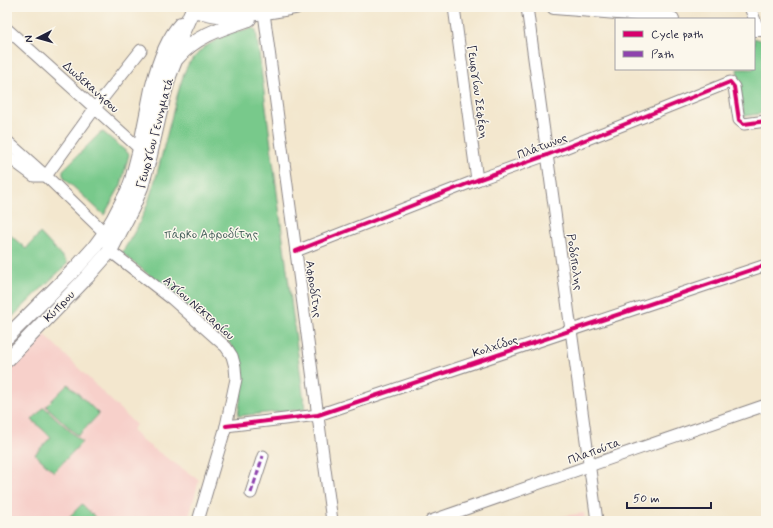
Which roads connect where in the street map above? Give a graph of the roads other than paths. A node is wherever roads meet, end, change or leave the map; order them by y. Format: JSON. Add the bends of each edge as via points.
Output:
{"nodes":[{"id":1,"x":295,"y":7,"type":"edge"},
{"id":2,"x":454,"y":7,"type":"edge"},
{"id":3,"x":526,"y":7,"type":"edge"},
{"id":4,"x":554,"y":7,"type":"edge"},
{"id":5,"x":750,"y":7,"type":"edge"},
{"id":6,"x":192,"y":8,"type":"edge"},
{"id":7,"x":623,"y":10,"type":"edge"},
{"id":8,"x":264,"y":13,"type":"junction"},
{"id":9,"x":667,"y":18,"type":"edge"},
{"id":10,"x":7,"y":29,"type":"edge"},
{"id":11,"x":761,"y":30,"type":"edge"},
{"id":12,"x":141,"y":50,"type":"dead end"},
{"id":13,"x":176,"y":58,"type":"junction"},
{"id":14,"x":95,"y":108,"type":"junction"},
{"id":15,"x":766,"y":121,"type":"edge"},
{"id":16,"x":7,"y":141,"type":"edge"},
{"id":17,"x":140,"y":149,"type":"junction"},
{"id":18,"x":547,"y":155,"type":"junction"},
{"id":19,"x":7,"y":156,"type":"edge"},
{"id":20,"x":46,"y":176,"type":"junction"},
{"id":21,"x":477,"y":180,"type":"junction"},
{"id":22,"x":105,"y":233,"type":"junction"},
{"id":23,"x":110,"y":251,"type":"junction"},
{"id":24,"x":296,"y":251,"type":"junction"},
{"id":25,"x":766,"y":265,"type":"edge"},
{"id":26,"x":571,"y":331,"type":"junction"},
{"id":27,"x":7,"y":337,"type":"edge"},
{"id":28,"x":7,"y":360,"type":"edge"},
{"id":29,"x":766,"y":405,"type":"edge"},
{"id":30,"x":318,"y":415,"type":"junction"},
{"id":31,"x":226,"y":426,"type":"junction"},
{"id":32,"x":263,"y":456,"type":"dead end"},
{"id":33,"x":590,"y":466,"type":"junction"},
{"id":34,"x":251,"y":493,"type":"dead end"},
{"id":35,"x":198,"y":521,"type":"edge"},
{"id":36,"x":332,"y":521,"type":"edge"},
{"id":37,"x":431,"y":521,"type":"edge"},
{"id":38,"x":597,"y":521,"type":"edge"}],
"edges":[{"from":1,"to":8,"type":"main road"},
{"from":2,"to":21,"type":"street","name":"Γεωργίου Σεφέρη"},
{"from":3,"to":18,"type":"street","name":"Ροδόπολης"},
{"from":4,"to":7,"type":"main road"},
{"from":5,"to":11,"type":"street"},
{"from":6,"to":8,"type":"main road","via":[[206,14],[219,15]]},
{"from":6,"to":13,"type":"main road","name":"Γεωργίου Γεννηματά"},
{"from":6,"to":17,"type":"main road","name":"Γεωργίου Γεννηματά","via":[[176,29],[154,80]]},
{"from":7,"to":9,"type":"main road"},
{"from":8,"to":13,"type":"main road","via":[[201,37]]},
{"from":8,"to":24,"type":"street","name":"Αφροδίτης"},
{"from":10,"to":14,"type":"street","name":"Δωδεκανήσου"},
{"from":12,"to":14,"type":"street"},
{"from":13,"to":23,"type":"main road","name":"Γεωργίου Γεννηματά","via":[[160,108],[141,187]]},
{"from":14,"to":17,"type":"street","name":"Δωδεκανήσου"},
{"from":14,"to":20,"type":"street"},
{"from":15,"to":18,"type":"street","name":"Πλάτωνος","via":[[744,124],[739,120],[734,87],[730,82]]},
{"from":16,"to":20,"type":"street"},
{"from":17,"to":22,"type":"main road","name":"Γεωργίου Γεννηματά","via":[[128,191]]},
{"from":18,"to":21,"type":"street","name":"Πλάτωνος"},
{"from":18,"to":26,"type":"street","name":"Ροδόπολης"},
{"from":19,"to":20,"type":"street","via":[[34,176]]},
{"from":20,"to":22,"type":"street"},
{"from":21,"to":24,"type":"street","name":"Πλάτωνος"},
{"from":22,"to":23,"type":"street"},
{"from":22,"to":27,"type":"main road","name":"Κύπρου","via":[[76,268]]},
{"from":23,"to":28,"type":"main road","name":"Κύπρου"},
{"from":23,"to":31,"type":"street","name":"Αγίου Νεκταρίου","via":[[172,299],[226,347],[232,356],[236,379]]},
{"from":24,"to":30,"type":"street","name":"Αφροδίτης"},
{"from":25,"to":26,"type":"street","name":"Κολχίδος"},
{"from":26,"to":30,"type":"street","name":"Κολχίδος"},
{"from":26,"to":33,"type":"street","name":"Ροδόπολης"},
{"from":29,"to":33,"type":"street","name":"Πλαπούτα"},
{"from":30,"to":31,"type":"street","name":"Κολχίδος"},
{"from":30,"to":36,"type":"street","name":"Αφροδίτης"},
{"from":31,"to":35,"type":"street","name":"Αγίου Νεκταρίου"},
{"from":32,"to":34,"type":"street"},
{"from":33,"to":37,"type":"street","name":"Πλαπούτα"},
{"from":33,"to":38,"type":"street","name":"Ροδόπολης"}]}
